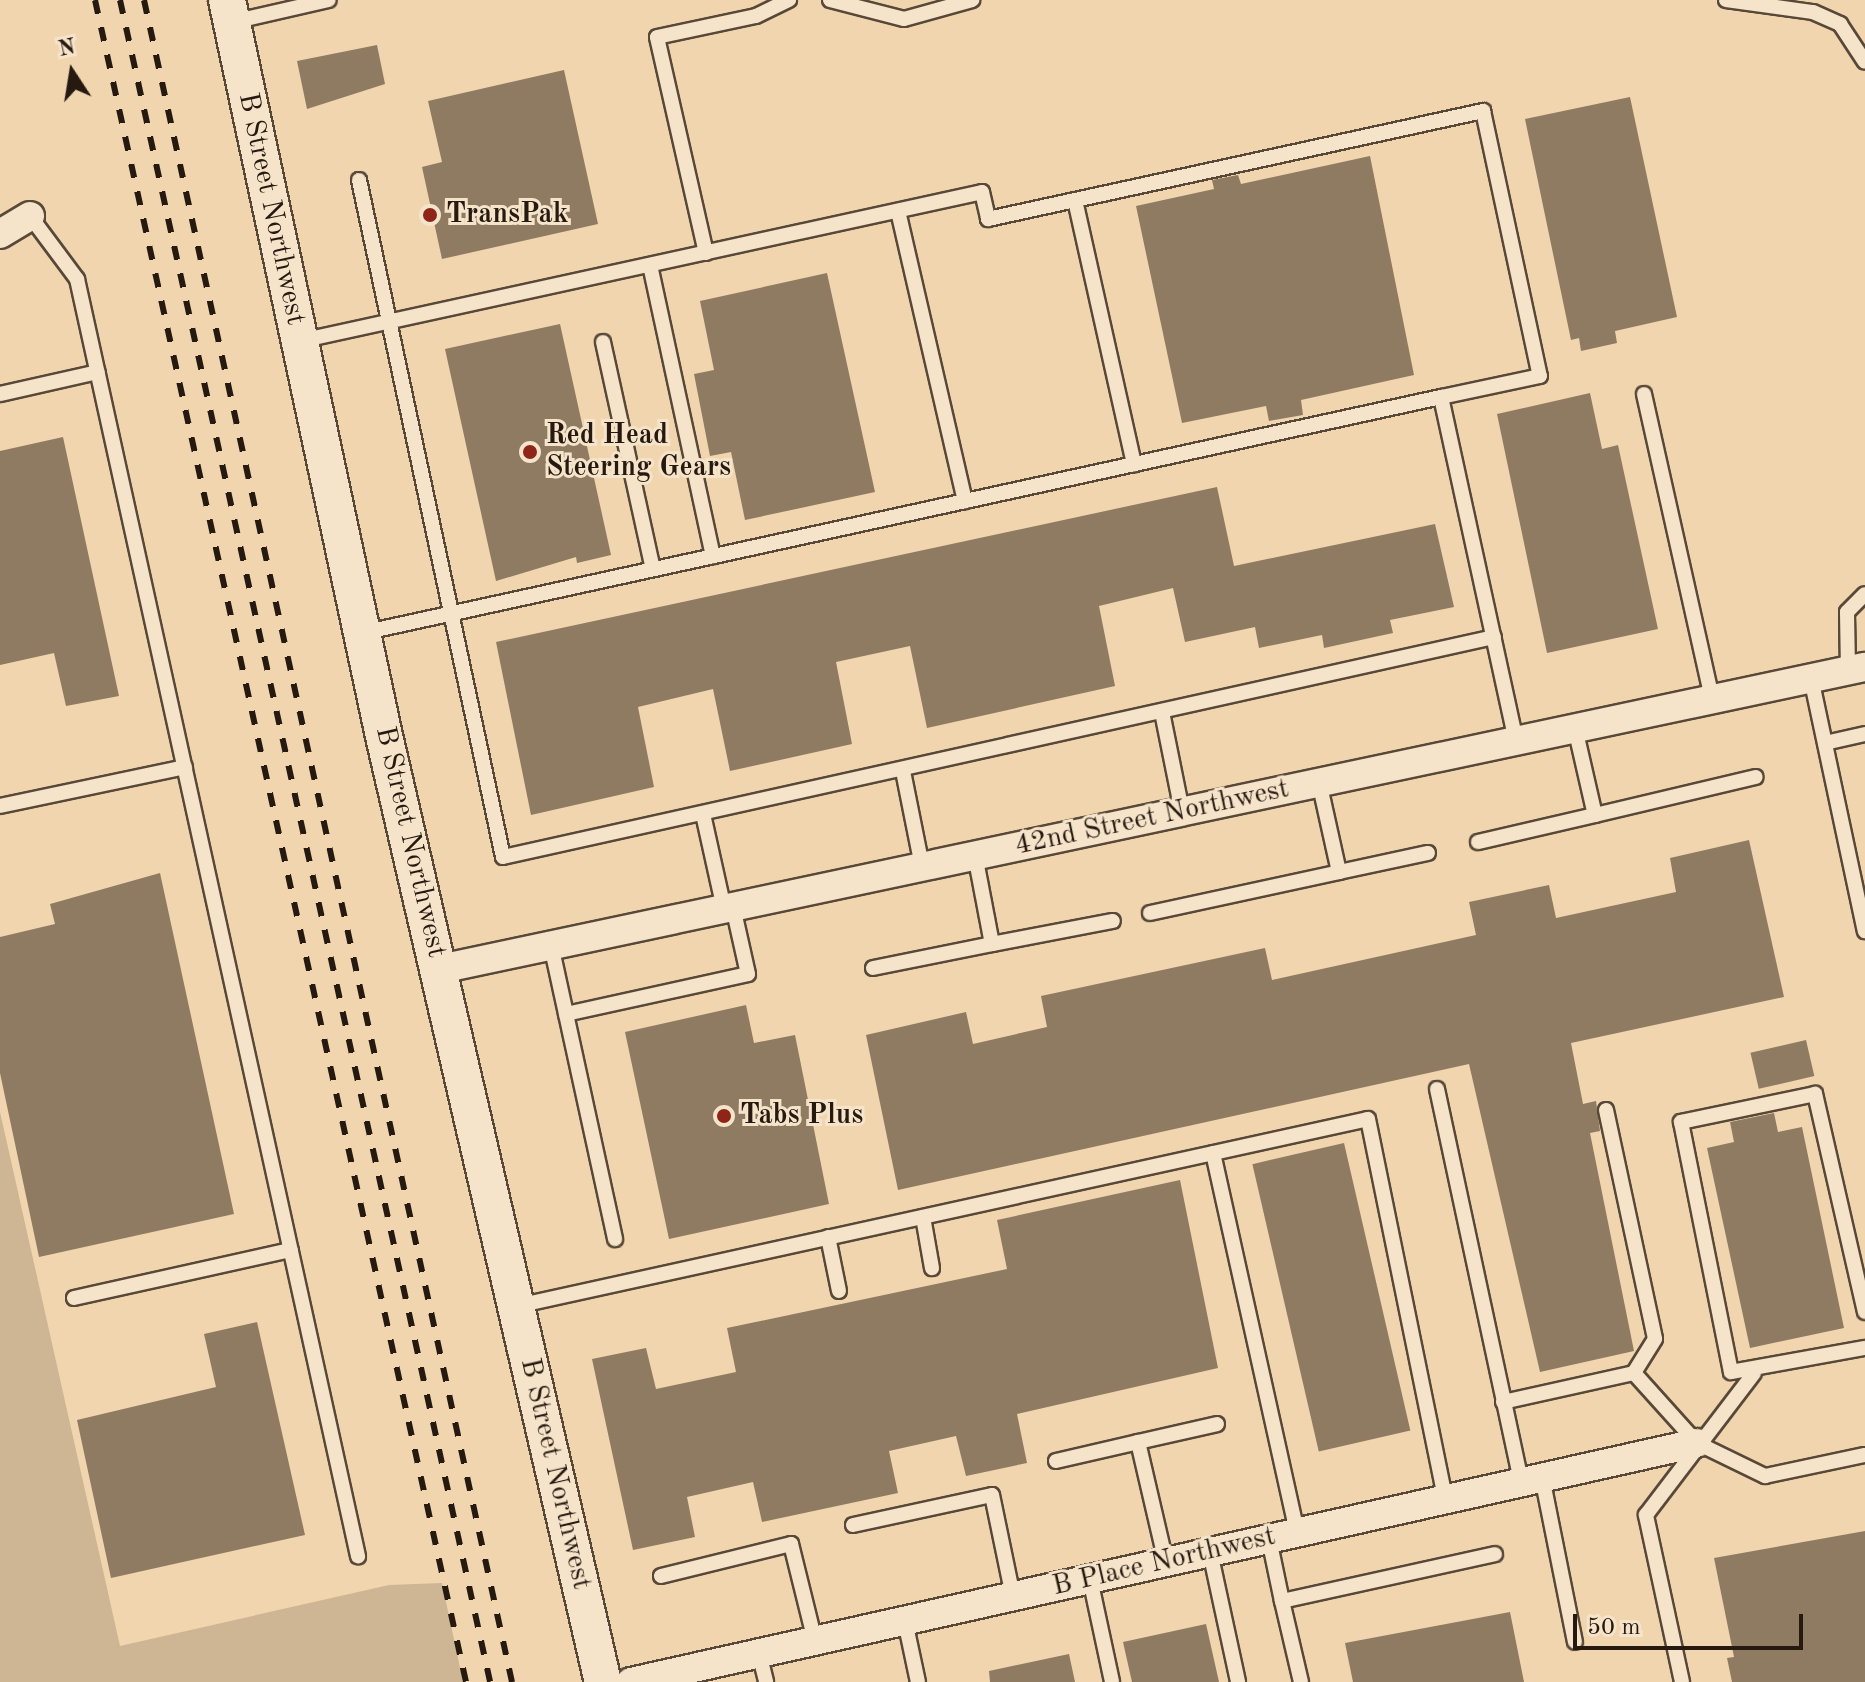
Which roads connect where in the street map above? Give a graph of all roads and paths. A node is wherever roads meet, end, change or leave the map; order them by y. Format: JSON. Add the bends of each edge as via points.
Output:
{"nodes":[{"id":1,"x":329,"y":0,"type":"edge"},
{"id":2,"x":789,"y":0,"type":"edge"},
{"id":3,"x":830,"y":0,"type":"edge"},
{"id":4,"x":972,"y":0,"type":"edge"},
{"id":5,"x":1726,"y":0,"type":"edge"},
{"id":6,"x":230,"y":11,"type":"edge"},
{"id":7,"x":1865,"y":62,"type":"edge"},
{"id":8,"x":359,"y":180,"type":"dead end"},
{"id":9,"x":1075,"y":200,"type":"junction"},
{"id":10,"x":898,"y":211,"type":"junction"},
{"id":11,"x":30,"y":216,"type":"joint"},
{"id":12,"x":0,"y":234,"type":"edge"},
{"id":13,"x":706,"y":253,"type":"junction"},
{"id":14,"x":650,"y":265,"type":"junction"},
{"id":15,"x":391,"y":322,"type":"junction"},
{"id":16,"x":299,"y":341,"type":"junction"},
{"id":17,"x":603,"y":342,"type":"dead end"},
{"id":18,"x":98,"y":372,"type":"junction"},
{"id":19,"x":0,"y":394,"type":"edge"},
{"id":20,"x":1644,"y":394,"type":"dead end"},
{"id":21,"x":1441,"y":397,"type":"junction"},
{"id":22,"x":1134,"y":464,"type":"junction"},
{"id":23,"x":965,"y":501,"type":"junction"},
{"id":24,"x":713,"y":556,"type":"junction"},
{"id":25,"x":653,"y":569,"type":"junction"},
{"id":26,"x":1865,"y":594,"type":"edge"},
{"id":27,"x":452,"y":613,"type":"junction"},
{"id":28,"x":362,"y":633,"type":"junction"},
{"id":29,"x":1494,"y":637,"type":"junction"},
{"id":30,"x":1857,"y":668,"type":"edge"},
{"id":31,"x":1811,"y":678,"type":"junction"},
{"id":32,"x":1712,"y":699,"type":"junction"},
{"id":33,"x":1162,"y":712,"type":"junction"},
{"id":34,"x":1575,"y":728,"type":"junction"},
{"id":35,"x":1865,"y":734,"type":"edge"},
{"id":36,"x":1516,"y":740,"type":"junction"},
{"id":37,"x":1825,"y":743,"type":"junction"},
{"id":38,"x":185,"y":767,"type":"junction"},
{"id":39,"x":903,"y":771,"type":"junction"},
{"id":40,"x":1756,"y":777,"type":"dead end"},
{"id":41,"x":1319,"y":782,"type":"junction"},
{"id":42,"x":0,"y":806,"type":"edge"},
{"id":43,"x":1182,"y":811,"type":"junction"},
{"id":44,"x":703,"y":814,"type":"junction"},
{"id":45,"x":1595,"y":815,"type":"junction"},
{"id":46,"x":1478,"y":842,"type":"dead end"},
{"id":47,"x":1428,"y":853,"type":"dead end"},
{"id":48,"x":975,"y":855,"type":"junction"},
{"id":49,"x":922,"y":866,"type":"junction"},
{"id":50,"x":1339,"y":872,"type":"junction"},
{"id":51,"x":728,"y":908,"type":"junction"},
{"id":52,"x":1150,"y":913,"type":"dead end"},
{"id":53,"x":1113,"y":921,"type":"dead end"},
{"id":54,"x":1865,"y":931,"type":"edge"},
{"id":55,"x":992,"y":944,"type":"junction"},
{"id":56,"x":551,"y":945,"type":"junction"},
{"id":57,"x":873,"y":968,"type":"dead end"},
{"id":58,"x":440,"y":969,"type":"junction"},
{"id":59,"x":566,"y":1014,"type":"junction"},
{"id":60,"x":1437,"y":1089,"type":"dead end"},
{"id":61,"x":1606,"y":1110,"type":"dead end"},
{"id":62,"x":1213,"y":1153,"type":"junction"},
{"id":63,"x":923,"y":1217,"type":"junction"},
{"id":64,"x":828,"y":1237,"type":"junction"},
{"id":65,"x":615,"y":1239,"type":"dead end"},
{"id":66,"x":291,"y":1250,"type":"junction"},
{"id":67,"x":932,"y":1268,"type":"dead end"},
{"id":68,"x":839,"y":1291,"type":"dead end"},
{"id":69,"x":74,"y":1298,"type":"dead end"},
{"id":70,"x":517,"y":1306,"type":"junction"},
{"id":71,"x":1865,"y":1312,"type":"edge"},
{"id":72,"x":1865,"y":1348,"type":"edge"},
{"id":73,"x":1634,"y":1373,"type":"junction"},
{"id":74,"x":1754,"y":1373,"type":"junction"},
{"id":75,"x":1503,"y":1402,"type":"junction"},
{"id":76,"x":1217,"y":1424,"type":"dead end"},
{"id":77,"x":1138,"y":1442,"type":"junction"},
{"id":78,"x":1697,"y":1443,"type":"junction"},
{"id":79,"x":1865,"y":1455,"type":"edge"},
{"id":80,"x":1056,"y":1461,"type":"dead end"},
{"id":81,"x":1531,"y":1480,"type":"junction"},
{"id":82,"x":1445,"y":1499,"type":"junction"},
{"id":83,"x":853,"y":1525,"type":"dead end"},
{"id":84,"x":1297,"y":1533,"type":"junction"},
{"id":85,"x":1269,"y":1539,"type":"junction"},
{"id":86,"x":1210,"y":1552,"type":"junction"},
{"id":87,"x":1495,"y":1554,"type":"dead end"},
{"id":88,"x":358,"y":1556,"type":"dead end"},
{"id":89,"x":1166,"y":1562,"type":"junction"},
{"id":90,"x":661,"y":1576,"type":"dead end"},
{"id":91,"x":1090,"y":1579,"type":"junction"},
{"id":92,"x":1013,"y":1596,"type":"junction"},
{"id":93,"x":1282,"y":1601,"type":"junction"},
{"id":94,"x":905,"y":1621,"type":"junction"},
{"id":95,"x":815,"y":1641,"type":"junction"},
{"id":96,"x":1575,"y":1642,"type":"dead end"},
{"id":97,"x":759,"y":1653,"type":"junction"},
{"id":98,"x":603,"y":1682,"type":"edge"},
{"id":99,"x":631,"y":1682,"type":"edge"},
{"id":100,"x":766,"y":1682,"type":"edge"},
{"id":101,"x":918,"y":1682,"type":"edge"},
{"id":102,"x":1112,"y":1682,"type":"edge"},
{"id":103,"x":1238,"y":1682,"type":"edge"},
{"id":104,"x":1301,"y":1682,"type":"edge"},
{"id":105,"x":1682,"y":1682,"type":"edge"}],
"edges":[{"from":1,"to":6,"type":"lane"},
{"from":2,"to":13,"type":"lane","via":[[756,16],[657,37]]},
{"from":3,"to":4,"type":"lane","via":[[904,19]]},
{"from":5,"to":7,"type":"lane","via":[[1813,12],[1840,24]]},
{"from":6,"to":16,"type":"street","name":"B Street Northwest"},
{"from":8,"to":15,"type":"lane"},
{"from":9,"to":10,"type":"lane","via":[[988,219],[982,192]]},
{"from":9,"to":21,"type":"lane","via":[[1483,111],[1540,376]]},
{"from":9,"to":22,"type":"lane"},
{"from":10,"to":13,"type":"lane"},
{"from":10,"to":23,"type":"lane"},
{"from":11,"to":12,"type":"street"},
{"from":11,"to":18,"type":"lane","via":[[77,279]]},
{"from":13,"to":14,"type":"lane"},
{"from":14,"to":15,"type":"lane"},
{"from":14,"to":24,"type":"lane"},
{"from":15,"to":16,"type":"lane"},
{"from":15,"to":27,"type":"lane"},
{"from":16,"to":28,"type":"street","name":"B Street Northwest"},
{"from":17,"to":25,"type":"lane"},
{"from":18,"to":19,"type":"lane"},
{"from":18,"to":38,"type":"lane"},
{"from":20,"to":32,"type":"lane"},
{"from":21,"to":22,"type":"lane"},
{"from":21,"to":29,"type":"lane"},
{"from":22,"to":23,"type":"lane"},
{"from":23,"to":24,"type":"lane"},
{"from":24,"to":25,"type":"lane"},
{"from":25,"to":27,"type":"lane"},
{"from":26,"to":30,"type":"lane","via":[[1847,612]]},
{"from":27,"to":28,"type":"lane"},
{"from":27,"to":44,"type":"lane","via":[[503,857]]},
{"from":28,"to":58,"type":"street","name":"B Street Northwest"},
{"from":29,"to":33,"type":"lane"},
{"from":29,"to":36,"type":"lane"},
{"from":30,"to":31,"type":"street","name":"42nd Street Northwest"},
{"from":31,"to":32,"type":"street","name":"42nd Street Northwest"},
{"from":31,"to":37,"type":"lane"},
{"from":32,"to":34,"type":"street","name":"42nd Street Northwest"},
{"from":33,"to":39,"type":"lane"},
{"from":33,"to":43,"type":"lane"},
{"from":34,"to":36,"type":"street","name":"42nd Street Northwest"},
{"from":34,"to":45,"type":"lane"},
{"from":35,"to":37,"type":"lane"},
{"from":36,"to":41,"type":"street","name":"42nd Street Northwest"},
{"from":37,"to":54,"type":"lane"},
{"from":38,"to":42,"type":"lane"},
{"from":38,"to":66,"type":"lane"},
{"from":39,"to":44,"type":"lane"},
{"from":39,"to":49,"type":"lane"},
{"from":40,"to":45,"type":"lane"},
{"from":41,"to":43,"type":"street","name":"42nd Street Northwest"},
{"from":41,"to":50,"type":"lane"},
{"from":43,"to":48,"type":"street","name":"42nd Street Northwest"},
{"from":44,"to":51,"type":"lane"},
{"from":45,"to":46,"type":"lane"},
{"from":47,"to":50,"type":"lane"},
{"from":48,"to":49,"type":"street","name":"42nd Street Northwest"},
{"from":48,"to":55,"type":"lane"},
{"from":49,"to":51,"type":"street","name":"42nd Street Northwest"},
{"from":50,"to":52,"type":"lane"},
{"from":51,"to":56,"type":"street","name":"42nd Street Northwest"},
{"from":51,"to":59,"type":"lane","via":[[748,974]]},
{"from":53,"to":55,"type":"lane"},
{"from":55,"to":57,"type":"lane"},
{"from":56,"to":58,"type":"street","name":"42nd Street Northwest"},
{"from":56,"to":59,"type":"lane"},
{"from":58,"to":70,"type":"street","name":"B Street Northwest"},
{"from":59,"to":65,"type":"lane"},
{"from":60,"to":75,"type":"lane"},
{"from":61,"to":73,"type":"lane","via":[[1655,1339]]},
{"from":62,"to":63,"type":"lane"},
{"from":62,"to":82,"type":"lane","via":[[1368,1119]]},
{"from":62,"to":84,"type":"lane"},
{"from":63,"to":64,"type":"lane"},
{"from":63,"to":67,"type":"lane"},
{"from":64,"to":68,"type":"lane"},
{"from":64,"to":70,"type":"lane"},
{"from":66,"to":69,"type":"lane"},
{"from":66,"to":88,"type":"lane"},
{"from":70,"to":98,"type":"street","name":"B Street Northwest"},
{"from":71,"to":74,"type":"lane","via":[[1815,1094],[1681,1122],[1731,1372]]},
{"from":72,"to":74,"type":"lane"},
{"from":73,"to":75,"type":"lane"},
{"from":73,"to":78,"type":"lane"},
{"from":74,"to":78,"type":"lane"},
{"from":75,"to":81,"type":"lane"},
{"from":76,"to":77,"type":"lane"},
{"from":77,"to":80,"type":"lane"},
{"from":77,"to":89,"type":"lane"},
{"from":78,"to":79,"type":"lane","via":[[1765,1476]]},
{"from":78,"to":81,"type":"street","name":"B Place Northwest"},
{"from":78,"to":105,"type":"lane","via":[[1646,1515]]},
{"from":81,"to":82,"type":"street","name":"B Place Northwest"},
{"from":81,"to":96,"type":"lane"},
{"from":82,"to":84,"type":"street","name":"B Place Northwest"},
{"from":83,"to":92,"type":"lane","via":[[992,1495]]},
{"from":84,"to":85,"type":"street","name":"B Place Northwest"},
{"from":85,"to":86,"type":"street","name":"B Place Northwest"},
{"from":85,"to":93,"type":"lane"},
{"from":86,"to":89,"type":"street","name":"B Place Northwest"},
{"from":86,"to":103,"type":"lane"},
{"from":87,"to":93,"type":"lane"},
{"from":89,"to":91,"type":"street","name":"B Place Northwest"},
{"from":90,"to":95,"type":"lane","via":[[791,1544]]},
{"from":91,"to":92,"type":"street","name":"B Place Northwest"},
{"from":91,"to":102,"type":"lane"},
{"from":92,"to":94,"type":"street","name":"B Place Northwest"},
{"from":93,"to":104,"type":"lane"},
{"from":94,"to":95,"type":"street","name":"B Place Northwest"},
{"from":94,"to":101,"type":"lane"},
{"from":95,"to":97,"type":"street","name":"B Place Northwest"},
{"from":97,"to":99,"type":"street","name":"B Place Northwest"},
{"from":97,"to":100,"type":"lane"}]}
